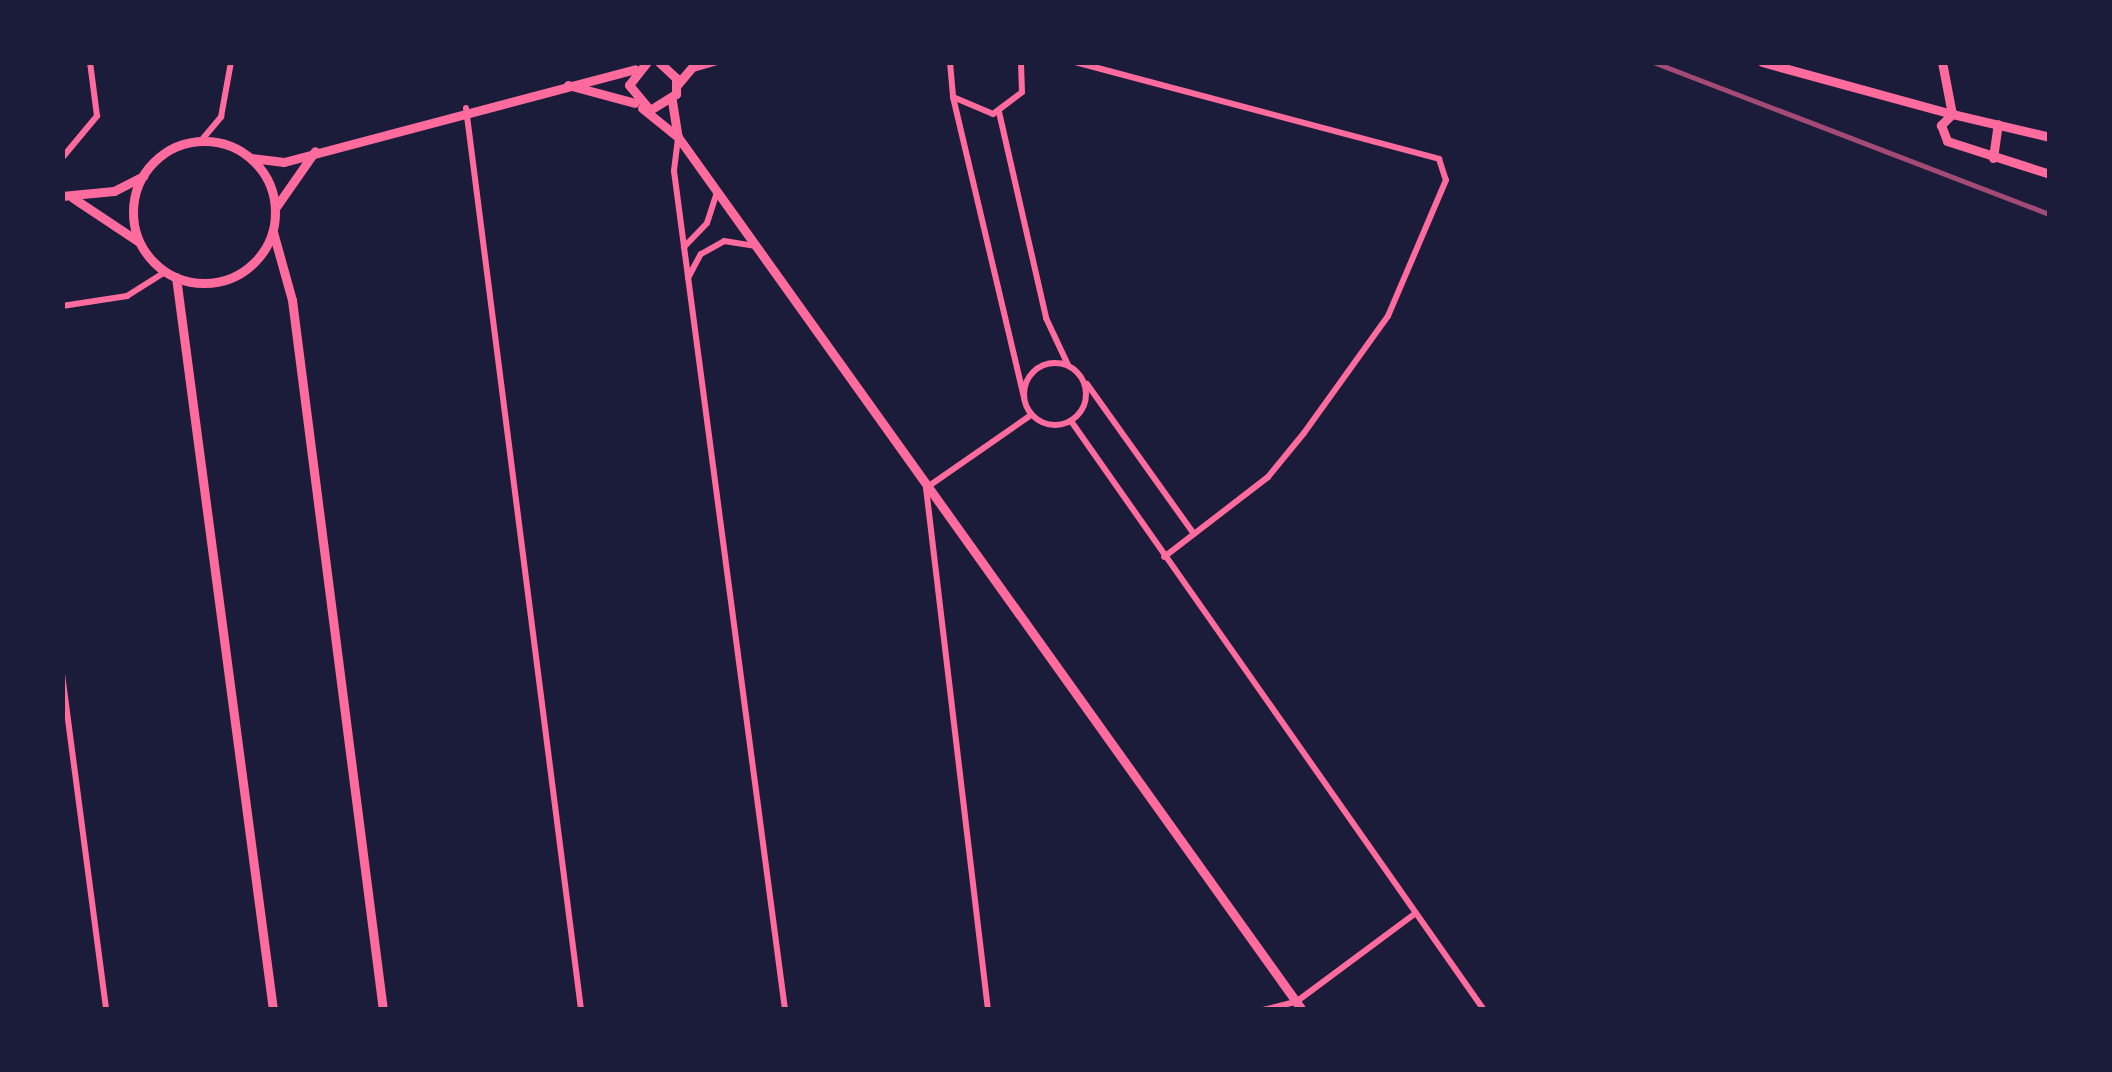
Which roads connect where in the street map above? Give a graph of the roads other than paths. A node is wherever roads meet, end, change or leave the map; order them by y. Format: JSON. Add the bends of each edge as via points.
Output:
{"nodes":[{"id":1,"x":90,"y":62,"type":"edge"},
{"id":2,"x":230,"y":62,"type":"edge"},
{"id":3,"x":647,"y":62,"type":"edge"},
{"id":4,"x":659,"y":62,"type":"edge"},
{"id":5,"x":696,"y":62,"type":"edge"},
{"id":6,"x":716,"y":62,"type":"edge"},
{"id":7,"x":1021,"y":62,"type":"edge"},
{"id":8,"x":1075,"y":62,"type":"edge"},
{"id":9,"x":1762,"y":62,"type":"edge"},
{"id":10,"x":1942,"y":62,"type":"edge"},
{"id":11,"x":948,"y":64,"type":"edge"},
{"id":12,"x":635,"y":69,"type":"junction"},
{"id":13,"x":688,"y":71,"type":"junction"},
{"id":14,"x":566,"y":84,"type":"junction"},
{"id":15,"x":677,"y":85,"type":"junction"},
{"id":16,"x":953,"y":97,"type":"junction"},
{"id":17,"x":672,"y":101,"type":"junction"},
{"id":18,"x":638,"y":105,"type":"junction"},
{"id":19,"x":466,"y":108,"type":"junction"},
{"id":20,"x":999,"y":112,"type":"junction"},
{"id":21,"x":1952,"y":114,"type":"junction"},
{"id":22,"x":1998,"y":124,"type":"junction"},
{"id":23,"x":678,"y":137,"type":"junction"},
{"id":24,"x":2050,"y":137,"type":"edge"},
{"id":25,"x":200,"y":142,"type":"junction"},
{"id":26,"x":317,"y":149,"type":"junction"},
{"id":27,"x":62,"y":158,"type":"edge"},
{"id":28,"x":251,"y":158,"type":"junction"},
{"id":29,"x":1994,"y":158,"type":"junction"},
{"id":30,"x":2050,"y":174,"type":"edge"},
{"id":31,"x":146,"y":175,"type":"junction"},
{"id":32,"x":717,"y":192,"type":"junction"},
{"id":33,"x":67,"y":196,"type":"edge"},
{"id":34,"x":276,"y":207,"type":"junction"},
{"id":35,"x":273,"y":232,"type":"junction"},
{"id":36,"x":140,"y":242,"type":"junction"},
{"id":37,"x":755,"y":246,"type":"junction"},
{"id":38,"x":684,"y":248,"type":"junction"},
{"id":39,"x":165,"y":272,"type":"junction"},
{"id":40,"x":176,"y":278,"type":"junction"},
{"id":41,"x":688,"y":279,"type":"junction"},
{"id":42,"x":62,"y":306,"type":"edge"},
{"id":43,"x":1068,"y":364,"type":"junction"},
{"id":44,"x":1083,"y":378,"type":"junction"},
{"id":45,"x":1024,"y":398,"type":"junction"},
{"id":46,"x":1031,"y":414,"type":"junction"},
{"id":47,"x":1071,"y":422,"type":"junction"},
{"id":48,"x":926,"y":488,"type":"junction"},
{"id":49,"x":1194,"y":534,"type":"junction"},
{"id":50,"x":1164,"y":557,"type":"junction"},
{"id":51,"x":62,"y":674,"type":"edge"},
{"id":52,"x":1416,"y":914,"type":"junction"},
{"id":53,"x":1299,"y":1006,"type":"edge"},
{"id":54,"x":106,"y":1010,"type":"edge"},
{"id":55,"x":273,"y":1010,"type":"edge"},
{"id":56,"x":383,"y":1010,"type":"edge"},
{"id":57,"x":581,"y":1010,"type":"edge"},
{"id":58,"x":785,"y":1010,"type":"edge"},
{"id":59,"x":988,"y":1010,"type":"edge"},
{"id":60,"x":1262,"y":1010,"type":"edge"},
{"id":61,"x":1484,"y":1010,"type":"edge"}],
"edges":[{"from":1,"to":27,"type":"street","via":[[97,116]]},
{"from":2,"to":25,"type":"street","via":[[221,117]]},
{"from":3,"to":12,"type":"street"},
{"from":4,"to":15,"type":"street"},
{"from":5,"to":13,"type":"street"},
{"from":6,"to":13,"type":"street"},
{"from":7,"to":20,"type":"street","via":[[1022,92]]},
{"from":8,"to":49,"type":"street","via":[[1439,159],[1446,180],[1432,232],[1357,361],[1268,478]]},
{"from":9,"to":21,"type":"street"},
{"from":10,"to":21,"type":"street"},
{"from":11,"to":16,"type":"street"},
{"from":12,"to":14,"type":"street"},
{"from":12,"to":18,"type":"street"},
{"from":13,"to":15,"type":"street"},
{"from":14,"to":18,"type":"street"},
{"from":14,"to":19,"type":"street"},
{"from":15,"to":17,"type":"street"},
{"from":16,"to":20,"type":"street","via":[[974,113]]},
{"from":16,"to":45,"type":"street"},
{"from":17,"to":18,"type":"street"},
{"from":17,"to":23,"type":"street"},
{"from":18,"to":23,"type":"street"},
{"from":19,"to":26,"type":"street"},
{"from":19,"to":57,"type":"street"},
{"from":20,"to":43,"type":"street","via":[[1046,318]]},
{"from":21,"to":22,"type":"street"},
{"from":21,"to":29,"type":"street","via":[[1941,125],[1947,141]]},
{"from":22,"to":24,"type":"street"},
{"from":22,"to":29,"type":"street"},
{"from":23,"to":32,"type":"street"},
{"from":23,"to":38,"type":"street"},
{"from":25,"to":28,"type":"street"},
{"from":25,"to":31,"type":"street","via":[[172,148]]},
{"from":26,"to":28,"type":"street","via":[[284,162]]},
{"from":26,"to":34,"type":"street"},
{"from":28,"to":34,"type":"street"},
{"from":29,"to":30,"type":"street"},
{"from":31,"to":33,"type":"street"},
{"from":31,"to":36,"type":"street","via":[[134,206]]},
{"from":32,"to":37,"type":"street"},
{"from":32,"to":38,"type":"street","via":[[707,223]]},
{"from":33,"to":36,"type":"street"},
{"from":34,"to":35,"type":"street"},
{"from":35,"to":40,"type":"street","via":[[238,275]]},
{"from":35,"to":56,"type":"street","via":[[292,300]]},
{"from":36,"to":39,"type":"street"},
{"from":37,"to":41,"type":"street","via":[[724,241],[701,254]]},
{"from":37,"to":48,"type":"street"},
{"from":38,"to":41,"type":"street"},
{"from":39,"to":40,"type":"street"},
{"from":39,"to":42,"type":"street","via":[[127,296]]},
{"from":40,"to":55,"type":"street"},
{"from":41,"to":58,"type":"street"},
{"from":43,"to":44,"type":"street"},
{"from":43,"to":45,"type":"street","via":[[1040,366]]},
{"from":44,"to":47,"type":"street","via":[[1087,398]]},
{"from":44,"to":49,"type":"street"},
{"from":45,"to":46,"type":"street"},
{"from":46,"to":47,"type":"street"},
{"from":46,"to":48,"type":"street"},
{"from":47,"to":50,"type":"street"},
{"from":48,"to":53,"type":"street"},
{"from":48,"to":59,"type":"street"},
{"from":49,"to":50,"type":"street"},
{"from":50,"to":52,"type":"street"},
{"from":51,"to":54,"type":"street"},
{"from":52,"to":53,"type":"street"},
{"from":52,"to":61,"type":"street"},
{"from":53,"to":60,"type":"street"}]}
